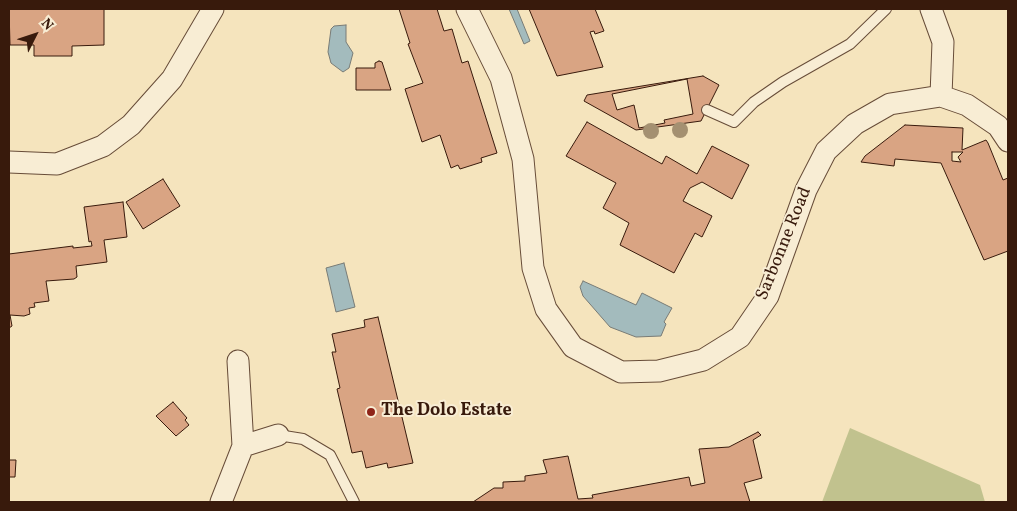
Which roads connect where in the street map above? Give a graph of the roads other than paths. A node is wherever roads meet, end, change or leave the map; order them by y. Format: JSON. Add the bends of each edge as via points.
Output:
{"nodes":[{"id":1,"x":213,"y":9,"type":"edge"},
{"id":2,"x":467,"y":9,"type":"edge"},
{"id":3,"x":886,"y":9,"type":"edge"},
{"id":4,"x":931,"y":9,"type":"edge"},
{"id":5,"x":941,"y":96,"type":"junction"},
{"id":6,"x":707,"y":110,"type":"dead end"},
{"id":7,"x":1008,"y":140,"type":"edge"},
{"id":8,"x":9,"y":162,"type":"edge"},
{"id":9,"x":238,"y":361,"type":"dead end"},
{"id":10,"x":278,"y":435,"type":"joint"},
{"id":11,"x":243,"y":446,"type":"junction"},
{"id":12,"x":221,"y":502,"type":"edge"},
{"id":13,"x":354,"y":502,"type":"edge"}],
"edges":[{"from":1,"to":8,"type":"street","via":[[172,79],[131,125],[103,146],[57,164]]},
{"from":2,"to":5,"type":"street","name":"Sarbonne Road","via":[[501,78],[523,159],[533,268],[546,309],[573,347],[621,372],[659,371],[703,360],[740,337],[768,296],[806,190],[826,151],[855,124],[890,104]]},
{"from":3,"to":6,"type":"lane","via":[[850,44],[783,82],[754,102],[734,122]]},
{"from":4,"to":5,"type":"street","via":[[943,42]]},
{"from":5,"to":7,"type":"street","name":"Sarbonne Road","via":[[967,105],[998,126]]},
{"from":9,"to":11,"type":"street"},
{"from":10,"to":11,"type":"street"},
{"from":10,"to":13,"type":"lane","via":[[303,439],[330,455]]},
{"from":11,"to":12,"type":"street"}]}
